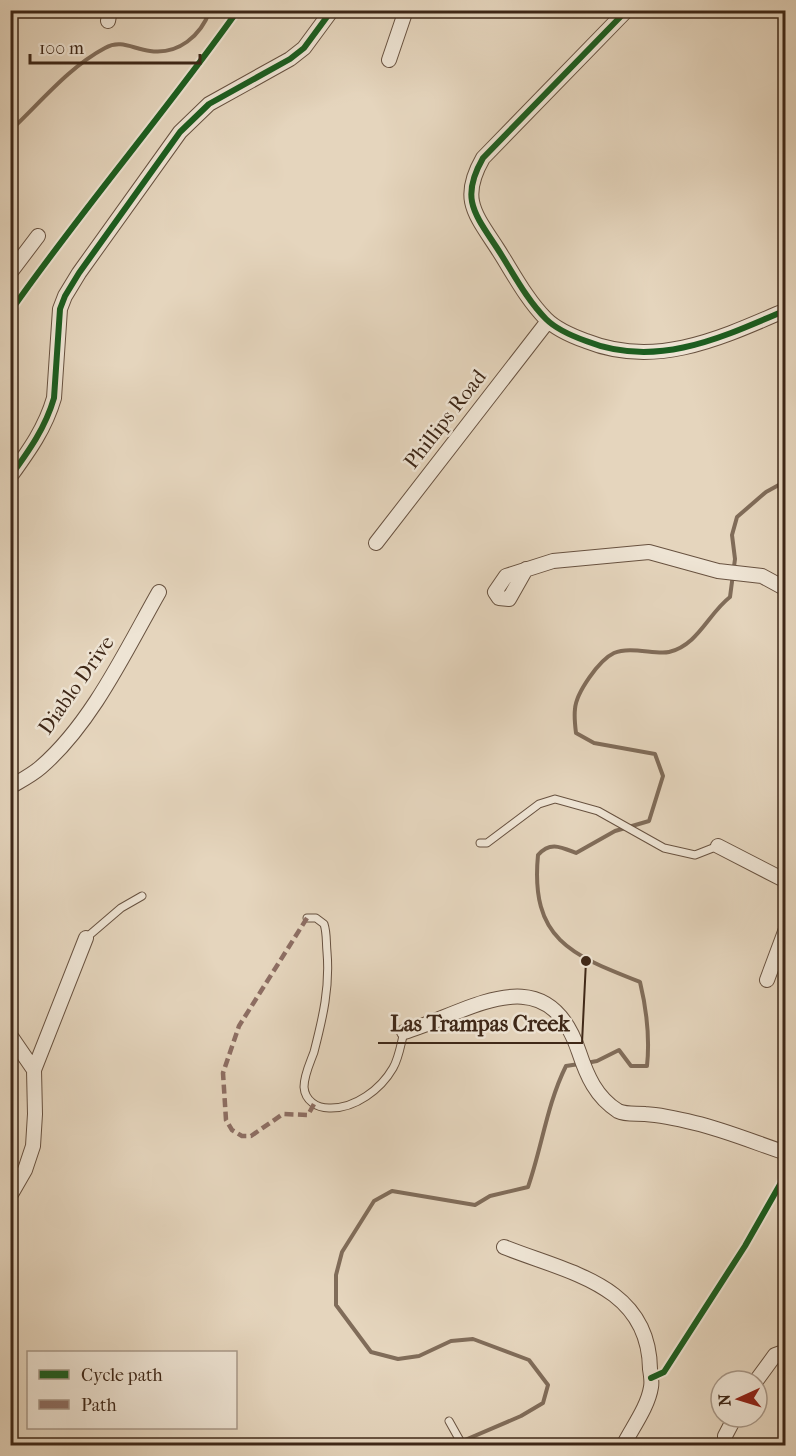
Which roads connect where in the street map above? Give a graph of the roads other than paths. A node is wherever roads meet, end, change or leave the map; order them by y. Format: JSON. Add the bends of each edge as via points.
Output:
{"nodes":[{"id":1,"x":332,"y":10,"type":"edge"},
{"id":2,"x":406,"y":10,"type":"edge"},
{"id":3,"x":627,"y":10,"type":"edge"},
{"id":4,"x":389,"y":60,"type":"dead end"},
{"id":5,"x":38,"y":236,"type":"dead end"},
{"id":6,"x":10,"y":273,"type":"edge"},
{"id":7,"x":786,"y":310,"type":"edge"},
{"id":8,"x":548,"y":321,"type":"junction"},
{"id":9,"x":10,"y":477,"type":"edge"},
{"id":10,"x":376,"y":543,"type":"dead end"},
{"id":11,"x":526,"y":569,"type":"dead end"},
{"id":12,"x":786,"y":589,"type":"edge"},
{"id":13,"x":159,"y":592,"type":"dead end"},
{"id":14,"x":10,"y":788,"type":"edge"},
{"id":15,"x":480,"y":843,"type":"dead end"},
{"id":16,"x":718,"y":846,"type":"joint"},
{"id":17,"x":786,"y":881,"type":"edge"},
{"id":18,"x":142,"y":896,"type":"dead end"},
{"id":19,"x":307,"y":918,"type":"dead end"},
{"id":20,"x":786,"y":929,"type":"edge"},
{"id":21,"x":86,"y":938,"type":"joint"},
{"id":22,"x":767,"y":980,"type":"dead end"},
{"id":23,"x":404,"y":1032,"type":"joint"},
{"id":24,"x":10,"y":1035,"type":"edge"},
{"id":25,"x":34,"y":1070,"type":"junction"},
{"id":26,"x":786,"y":1153,"type":"edge"},
{"id":27,"x":10,"y":1196,"type":"edge"},
{"id":28,"x":504,"y":1247,"type":"dead end"},
{"id":29,"x":786,"y":1351,"type":"edge"},
{"id":30,"x":765,"y":1369,"type":"edge"},
{"id":31,"x":449,"y":1421,"type":"dead end"},
{"id":32,"x":729,"y":1429,"type":"edge"},
{"id":33,"x":463,"y":1446,"type":"edge"},
{"id":34,"x":623,"y":1446,"type":"edge"},
{"id":35,"x":725,"y":1446,"type":"edge"}],
"edges":[{"from":1,"to":9,"type":"street","via":[[304,48],[290,59],[198,113],[180,132],[79,273],[60,309],[51,409],[41,433]]},
{"from":2,"to":4,"type":"street"},
{"from":3,"to":8,"type":"street","via":[[483,158],[471,184],[472,209]]},
{"from":5,"to":6,"type":"street"},
{"from":7,"to":8,"type":"street","via":[[722,338],[666,353],[637,353],[599,346],[573,337]]},
{"from":8,"to":10,"type":"street","name":"Phillips Road"},
{"from":11,"to":12,"type":"street","via":[[553,561],[649,552],[718,571],[762,576]]},
{"from":13,"to":14,"type":"street","name":"Diablo Drive","via":[[110,680],[64,744],[40,768]]},
{"from":15,"to":16,"type":"lane","via":[[487,843],[539,804],[555,799],[598,811],[664,848],[695,855]]},
{"from":16,"to":17,"type":"street"},
{"from":18,"to":21,"type":"lane"},
{"from":19,"to":23,"type":"lane","via":[[322,920],[326,929],[329,986],[306,1071],[304,1089],[309,1101],[320,1108],[332,1108],[365,1097],[394,1066]]},
{"from":20,"to":22,"type":"street"},
{"from":21,"to":25,"type":"street"},
{"from":23,"to":26,"type":"street","via":[[478,1002],[521,995],[537,1000],[566,1023],[587,1078],[606,1102],[621,1113],[696,1123]]},
{"from":24,"to":25,"type":"street"},
{"from":25,"to":27,"type":"street","via":[[33,1146]]},
{"from":28,"to":34,"type":"street","via":[[602,1285],[621,1299],[645,1331],[651,1352],[651,1387]]},
{"from":29,"to":30,"type":"street","via":[[776,1355]]},
{"from":31,"to":33,"type":"lane"},
{"from":32,"to":35,"type":"street"}]}
